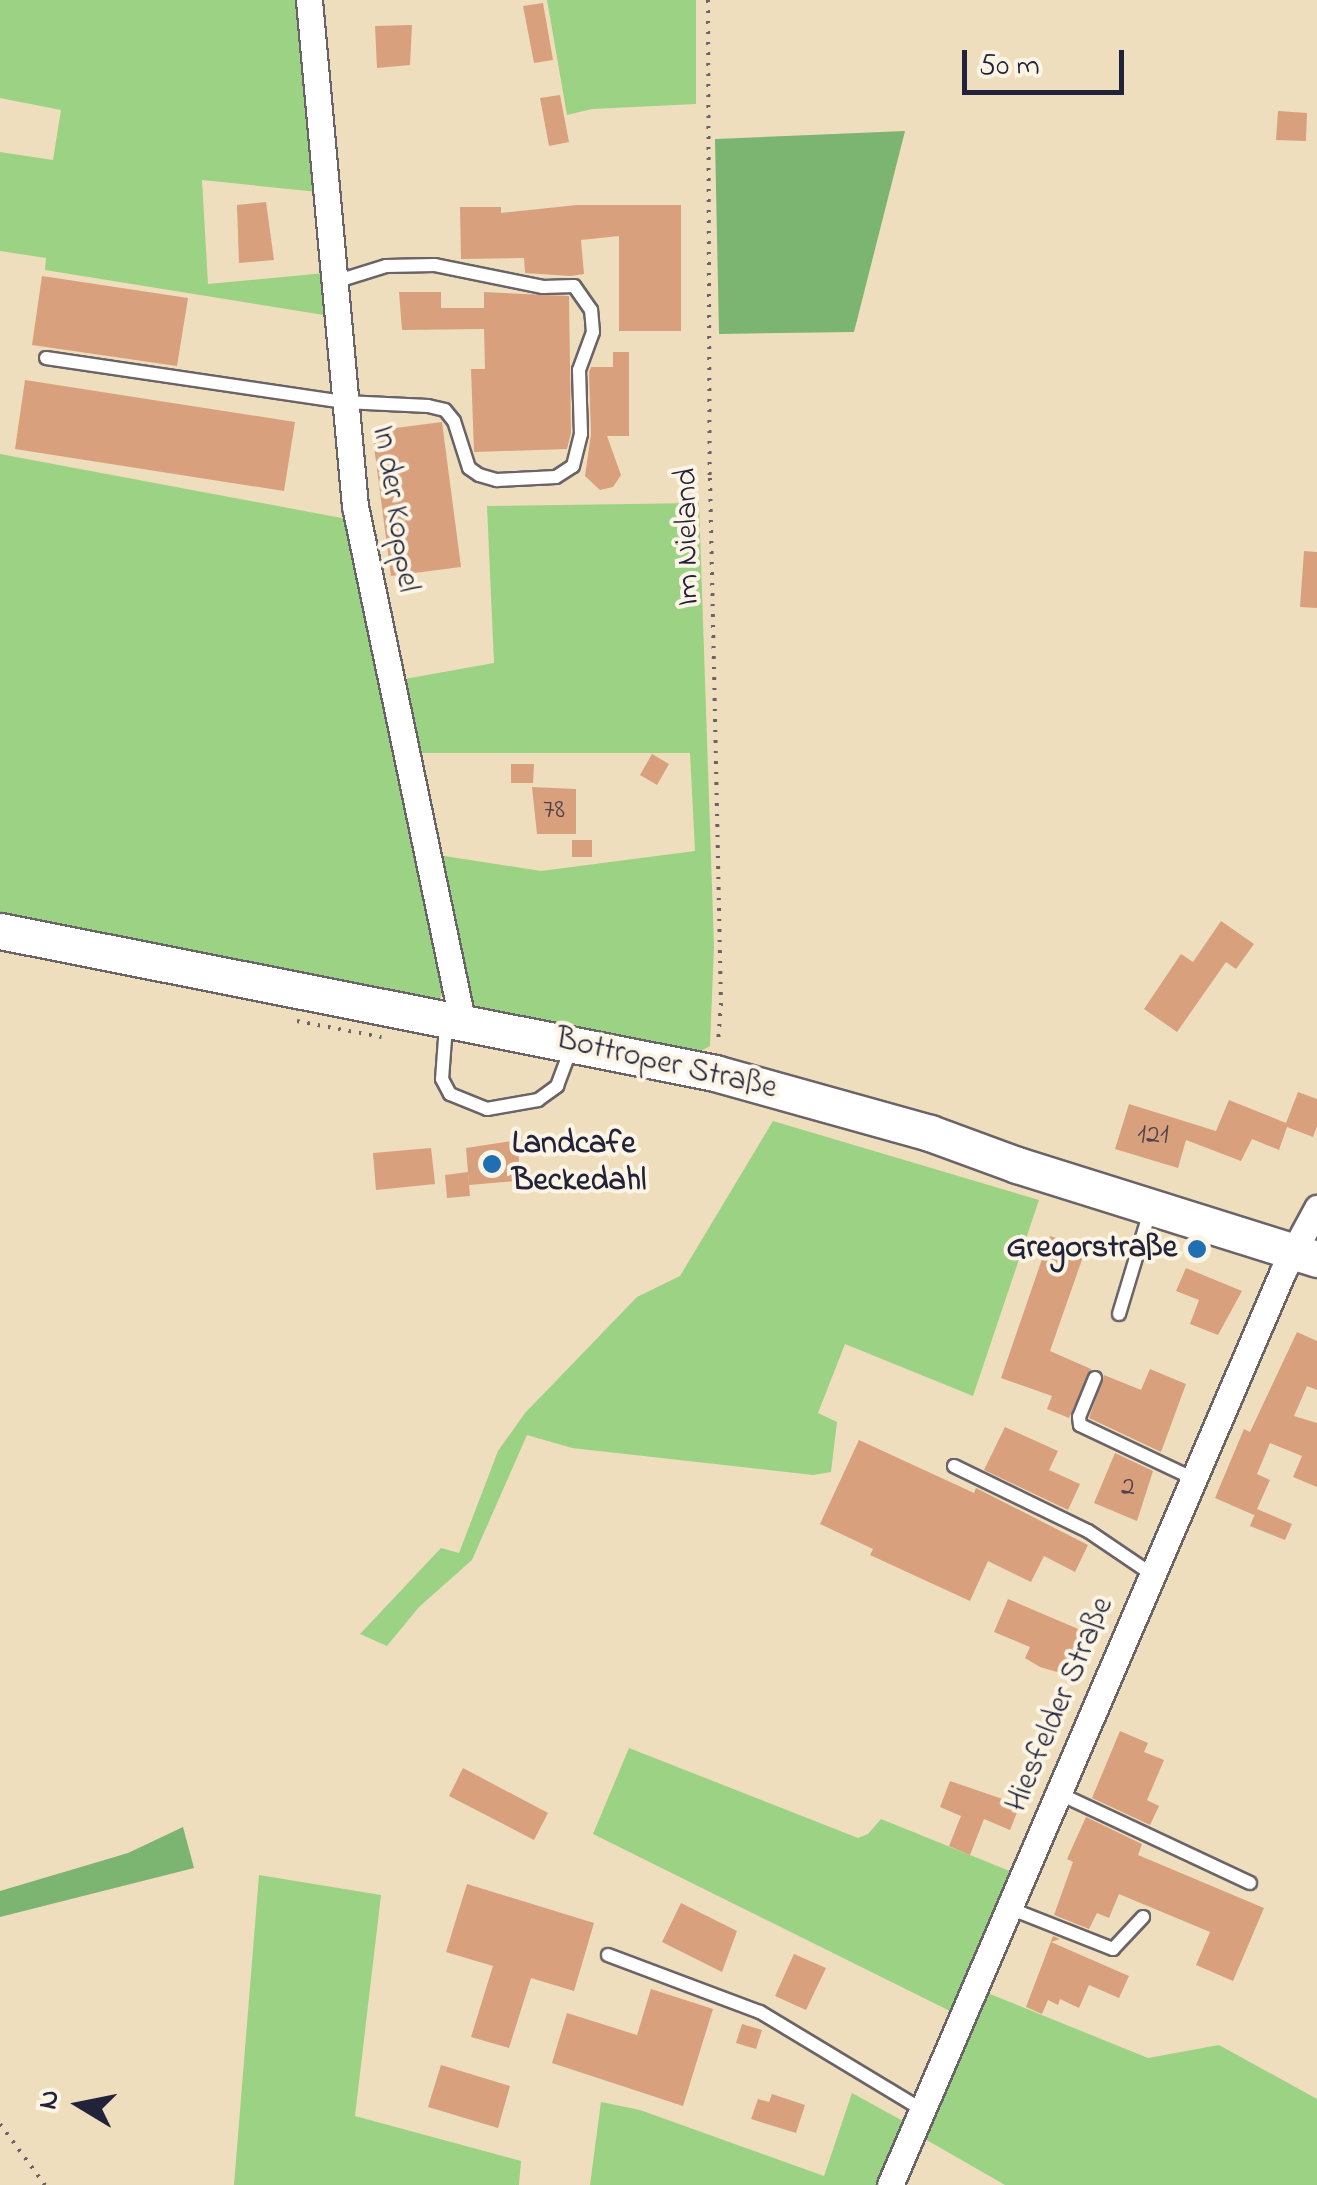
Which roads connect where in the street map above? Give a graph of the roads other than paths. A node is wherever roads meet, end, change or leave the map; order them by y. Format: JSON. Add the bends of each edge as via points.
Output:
{"nodes":[{"id":1,"x":310,"y":0,"type":"edge"},
{"id":2,"x":335,"y":282,"type":"junction"},
{"id":3,"x":46,"y":358,"type":"dead end"},
{"id":4,"x":346,"y":402,"type":"junction"},
{"id":5,"x":0,"y":931,"type":"edge"},
{"id":6,"x":454,"y":1019,"type":"junction"},
{"id":7,"x":572,"y":1043,"type":"junction"},
{"id":8,"x":1152,"y":1206,"type":"junction"},
{"id":9,"x":1317,"y":1208,"type":"edge"},
{"id":10,"x":1306,"y":1255,"type":"edge"},
{"id":11,"x":1119,"y":1314,"type":"dead end"},
{"id":12,"x":1096,"y":1378,"type":"dead end"},
{"id":13,"x":954,"y":1466,"type":"dead end"},
{"id":14,"x":1194,"y":1479,"type":"junction"},
{"id":15,"x":1152,"y":1576,"type":"junction"},
{"id":16,"x":1058,"y":1793,"type":"junction"},
{"id":17,"x":1250,"y":1883,"type":"dead end"},
{"id":18,"x":1008,"y":1908,"type":"junction"},
{"id":19,"x":1143,"y":1917,"type":"dead end"},
{"id":20,"x":608,"y":1955,"type":"dead end"},
{"id":21,"x":922,"y":2109,"type":"junction"},
{"id":22,"x":890,"y":2185,"type":"edge"}],
"edges":[{"from":1,"to":2,"type":"street","name":"In der Koppel"},
{"from":2,"to":4,"type":"street","name":"In der Koppel"},
{"from":2,"to":4,"type":"lane","via":[[386,266],[435,265],[544,287],[574,286],[591,310],[594,332],[579,370],[580,450],[573,466],[556,476],[479,475],[469,468],[445,410]]},
{"from":3,"to":4,"type":"lane"},
{"from":4,"to":6,"type":"street","name":"In der Koppel","via":[[355,506]]},
{"from":5,"to":6,"type":"main road","name":"Bottroper Straße"},
{"from":6,"to":7,"type":"main road","name":"Bottroper Straße"},
{"from":6,"to":7,"type":"lane","via":[[442,1079],[450,1094],[487,1108],[538,1100],[557,1086]]},
{"from":7,"to":8,"type":"main road","name":"Bottroper Straße","via":[[716,1073],[930,1133]]},
{"from":8,"to":10,"type":"main road","name":"Bottroper Straße"},
{"from":8,"to":11,"type":"lane"},
{"from":9,"to":10,"type":"street"},
{"from":10,"to":14,"type":"street","name":"Hiesfelder Straße","via":[[1283,1271]]},
{"from":12,"to":14,"type":"lane","via":[[1080,1425]]},
{"from":13,"to":15,"type":"lane","via":[[1088,1532]]},
{"from":14,"to":15,"type":"street","name":"Hiesfelder Straße"},
{"from":15,"to":16,"type":"street","name":"Hiesfelder Straße"},
{"from":16,"to":17,"type":"lane"},
{"from":16,"to":18,"type":"street","name":"Hiesfelder Straße"},
{"from":18,"to":19,"type":"lane","via":[[1113,1948]]},
{"from":18,"to":21,"type":"street","name":"Hiesfelder Straße"},
{"from":20,"to":21,"type":"lane","via":[[760,2012]]},
{"from":21,"to":22,"type":"street","name":"Hiesfelder Straße"}]}
